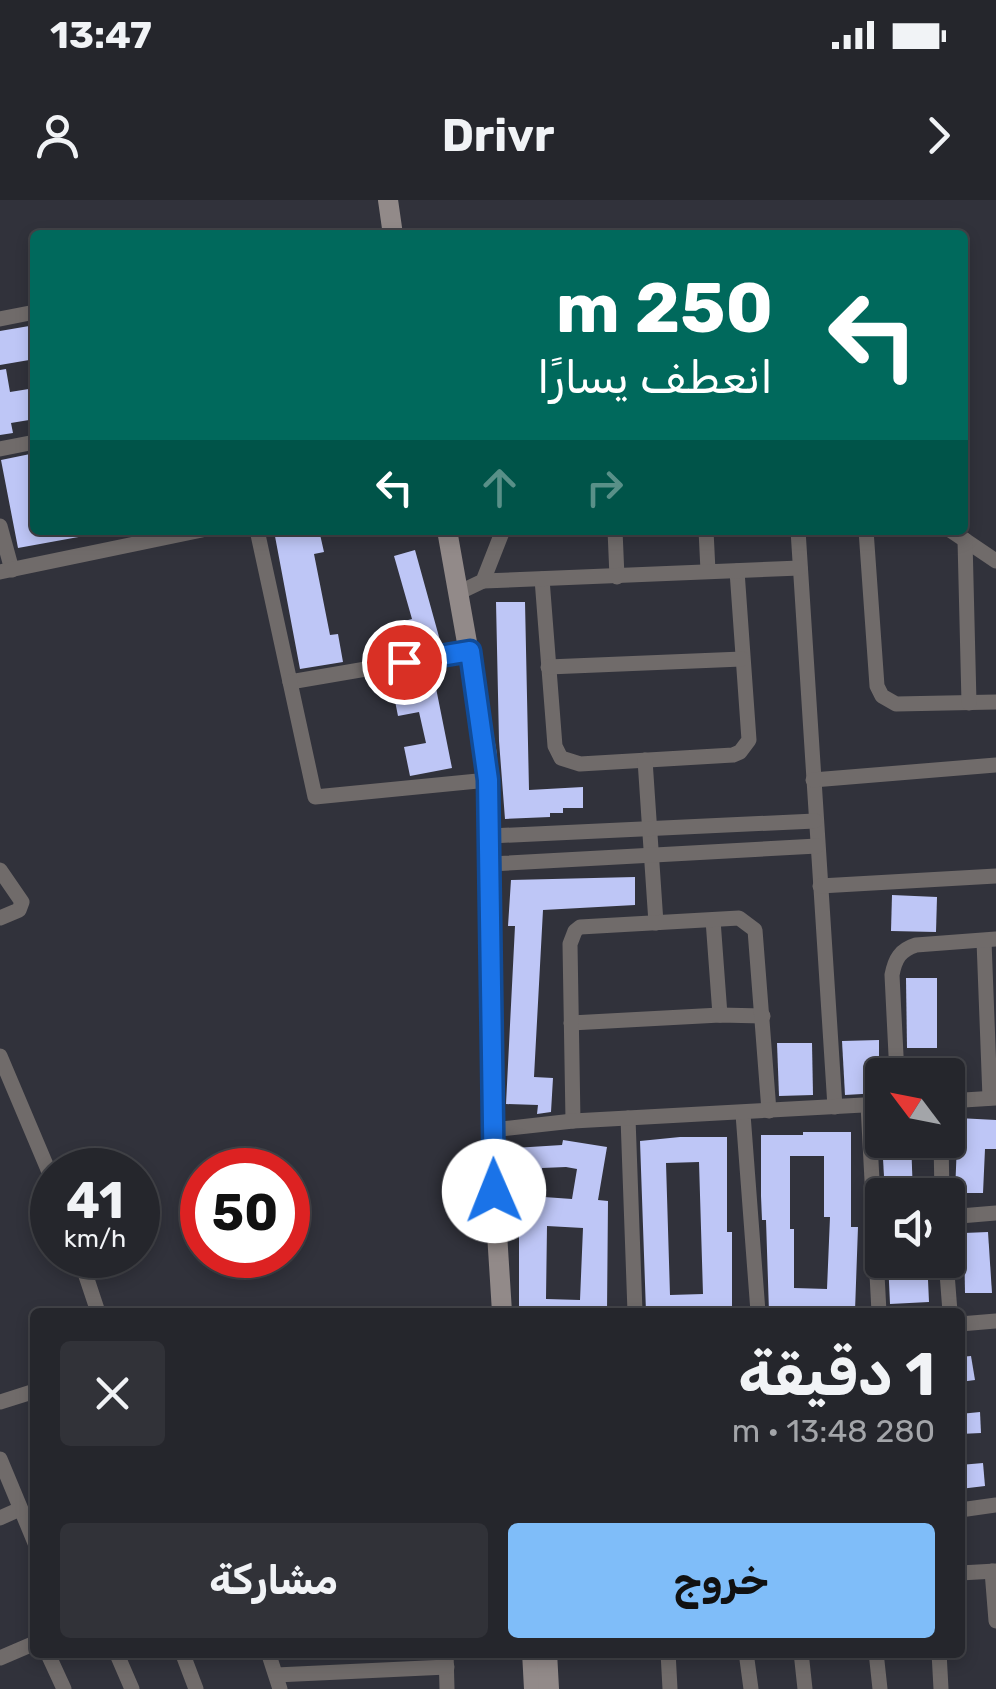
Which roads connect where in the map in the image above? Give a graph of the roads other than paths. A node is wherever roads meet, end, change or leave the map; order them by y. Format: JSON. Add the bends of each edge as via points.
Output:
{"nodes":[{"id":1,"x":388,"y":200,"type":"edge"},
{"id":2,"x":392,"y":230,"type":"edge"},
{"id":3,"x":30,"y":313,"type":"edge"},
{"id":4,"x":0,"y":319,"type":"edge"},
{"id":5,"x":30,"y":443,"type":"edge"},
{"id":6,"x":0,"y":449,"type":"edge"},
{"id":7,"x":0,"y":526,"type":"edge"},
{"id":8,"x":178,"y":535,"type":"edge"},
{"id":9,"x":258,"y":535,"type":"edge"},
{"id":10,"x":449,"y":535,"type":"edge"},
{"id":11,"x":502,"y":535,"type":"edge"},
{"id":12,"x":615,"y":535,"type":"edge"},
{"id":13,"x":706,"y":535,"type":"edge"},
{"id":14,"x":798,"y":535,"type":"edge"},
{"id":15,"x":866,"y":535,"type":"edge"},
{"id":16,"x":957,"y":535,"type":"edge"},
{"id":17,"x":996,"y":562,"type":"edge"},
{"id":18,"x":800,"y":568,"type":"junction"},
{"id":19,"x":6,"y":571,"type":"edge"},
{"id":20,"x":708,"y":571,"type":"junction"},
{"id":21,"x":736,"y":571,"type":"junction"},
{"id":22,"x":617,"y":577,"type":"junction"},
{"id":23,"x":542,"y":579,"type":"junction"},
{"id":24,"x":483,"y":581,"type":"junction"},
{"id":25,"x":460,"y":592,"type":"junction"},
{"id":26,"x":470,"y":651,"type":"junction"},
{"id":27,"x":742,"y":660,"type":"junction"},
{"id":28,"x":548,"y":667,"type":"junction"},
{"id":29,"x":290,"y":682,"type":"junction"},
{"id":30,"x":996,"y":702,"type":"edge"},
{"id":31,"x":969,"y":704,"type":"junction"},
{"id":32,"x":646,"y":760,"type":"junction"},
{"id":33,"x":996,"y":765,"type":"edge"},
{"id":34,"x":488,"y":780,"type":"junction"},
{"id":35,"x":812,"y":780,"type":"junction"},
{"id":36,"x":815,"y":821,"type":"junction"},
{"id":37,"x":648,"y":831,"type":"junction"},
{"id":38,"x":490,"y":836,"type":"junction"},
{"id":39,"x":816,"y":846,"type":"junction"},
{"id":40,"x":651,"y":855,"type":"junction"},
{"id":41,"x":490,"y":864,"type":"junction"},
{"id":42,"x":0,"y":870,"type":"edge"},
{"id":43,"x":996,"y":876,"type":"edge"},
{"id":44,"x":820,"y":886,"type":"junction"},
{"id":45,"x":0,"y":918,"type":"edge"},
{"id":46,"x":713,"y":920,"type":"junction"},
{"id":47,"x":656,"y":923,"type":"junction"},
{"id":48,"x":990,"y":940,"type":"edge"},
{"id":49,"x":720,"y":1014,"type":"junction"},
{"id":50,"x":762,"y":1016,"type":"junction"},
{"id":51,"x":571,"y":1023,"type":"junction"},
{"id":52,"x":0,"y":1056,"type":"edge"},
{"id":53,"x":897,"y":1058,"type":"edge"},
{"id":54,"x":993,"y":1098,"type":"edge"},
{"id":55,"x":965,"y":1100,"type":"edge"},
{"id":56,"x":865,"y":1105,"type":"edge"},
{"id":57,"x":835,"y":1106,"type":"junction"},
{"id":58,"x":768,"y":1110,"type":"junction"},
{"id":59,"x":743,"y":1114,"type":"junction"},
{"id":60,"x":628,"y":1118,"type":"junction"},
{"id":61,"x":573,"y":1121,"type":"junction"},
{"id":62,"x":492,"y":1130,"type":"junction"},
{"id":63,"x":39,"y":1148,"type":"edge"},
{"id":64,"x":876,"y":1158,"type":"edge"},
{"id":65,"x":996,"y":1214,"type":"edge"},
{"id":66,"x":965,"y":1216,"type":"edge"},
{"id":67,"x":87,"y":1278,"type":"edge"},
{"id":68,"x":947,"y":1278,"type":"edge"},
{"id":69,"x":97,"y":1308,"type":"edge"},
{"id":70,"x":502,"y":1308,"type":"edge"},
{"id":71,"x":635,"y":1308,"type":"edge"},
{"id":72,"x":758,"y":1308,"type":"edge"},
{"id":73,"x":879,"y":1308,"type":"edge"},
{"id":74,"x":950,"y":1308,"type":"edge"},
{"id":75,"x":996,"y":1322,"type":"edge"},
{"id":76,"x":965,"y":1324,"type":"edge"},
{"id":77,"x":30,"y":1393,"type":"edge"},
{"id":78,"x":0,"y":1402,"type":"edge"},
{"id":79,"x":0,"y":1459,"type":"edge"},
{"id":80,"x":996,"y":1505,"type":"edge"},
{"id":81,"x":20,"y":1509,"type":"junction"},
{"id":82,"x":965,"y":1509,"type":"edge"},
{"id":83,"x":0,"y":1518,"type":"edge"},
{"id":84,"x":30,"y":1531,"type":"edge"},
{"id":85,"x":994,"y":1571,"type":"edge"},
{"id":86,"x":965,"y":1573,"type":"edge"},
{"id":87,"x":996,"y":1620,"type":"edge"},
{"id":88,"x":30,"y":1645,"type":"edge"},
{"id":89,"x":0,"y":1658,"type":"edge"},
{"id":90,"x":51,"y":1658,"type":"edge"},
{"id":91,"x":119,"y":1658,"type":"edge"},
{"id":92,"x":184,"y":1658,"type":"edge"},
{"id":93,"x":270,"y":1658,"type":"edge"},
{"id":94,"x":532,"y":1658,"type":"edge"},
{"id":95,"x":548,"y":1658,"type":"edge"},
{"id":96,"x":668,"y":1658,"type":"edge"},
{"id":97,"x":747,"y":1658,"type":"edge"},
{"id":98,"x":802,"y":1658,"type":"edge"},
{"id":99,"x":877,"y":1658,"type":"edge"},
{"id":100,"x":939,"y":1658,"type":"edge"},
{"id":101,"x":446,"y":1660,"type":"edge"},
{"id":102,"x":278,"y":1682,"type":"edge"},
{"id":103,"x":64,"y":1689,"type":"edge"},
{"id":104,"x":132,"y":1689,"type":"edge"},
{"id":105,"x":196,"y":1689,"type":"edge"},
{"id":106,"x":447,"y":1689,"type":"edge"},
{"id":107,"x":534,"y":1689,"type":"edge"},
{"id":108,"x":549,"y":1689,"type":"edge"},
{"id":109,"x":670,"y":1689,"type":"edge"},
{"id":110,"x":750,"y":1689,"type":"edge"},
{"id":111,"x":806,"y":1689,"type":"edge"},
{"id":112,"x":880,"y":1689,"type":"edge"},
{"id":113,"x":941,"y":1689,"type":"edge"}],
"edges":[{"from":1,"to":2,"type":"main road"},
{"from":3,"to":4,"type":"street"},
{"from":5,"to":6,"type":"street"},
{"from":7,"to":19,"type":"street"},
{"from":8,"to":19,"type":"street"},
{"from":9,"to":29,"type":"street"},
{"from":10,"to":25,"type":"main road"},
{"from":11,"to":24,"type":"street"},
{"from":12,"to":22,"type":"street"},
{"from":13,"to":20,"type":"street"},
{"from":14,"to":18,"type":"street"},
{"from":15,"to":31,"type":"street","via":[[882,696],[896,704]]},
{"from":16,"to":17,"type":"street"},
{"from":16,"to":31,"type":"street"},
{"from":18,"to":21,"type":"street"},
{"from":18,"to":35,"type":"street"},
{"from":20,"to":21,"type":"street"},
{"from":20,"to":22,"type":"street"},
{"from":21,"to":27,"type":"street"},
{"from":22,"to":23,"type":"street"},
{"from":23,"to":24,"type":"street"},
{"from":23,"to":28,"type":"street"},
{"from":24,"to":25,"type":"street"},
{"from":25,"to":26,"type":"main road"},
{"from":26,"to":29,"type":"street"},
{"from":26,"to":34,"type":"main road"},
{"from":27,"to":28,"type":"street"},
{"from":27,"to":32,"type":"street","via":[[745,748]]},
{"from":28,"to":32,"type":"street","via":[[555,746],[562,758],[580,764]]},
{"from":29,"to":34,"type":"street","via":[[315,796]]},
{"from":30,"to":31,"type":"street"},
{"from":32,"to":37,"type":"street"},
{"from":33,"to":35,"type":"street"},
{"from":34,"to":38,"type":"main road"},
{"from":35,"to":36,"type":"street"},
{"from":36,"to":37,"type":"street"},
{"from":36,"to":39,"type":"street"},
{"from":37,"to":38,"type":"street"},
{"from":37,"to":40,"type":"street"},
{"from":38,"to":41,"type":"main road"},
{"from":39,"to":40,"type":"street"},
{"from":39,"to":44,"type":"street"},
{"from":40,"to":41,"type":"street"},
{"from":40,"to":47,"type":"street"},
{"from":41,"to":62,"type":"main road"},
{"from":42,"to":45,"type":"street","via":[[22,902]]},
{"from":43,"to":44,"type":"street"},
{"from":44,"to":57,"type":"street"},
{"from":46,"to":47,"type":"street"},
{"from":46,"to":49,"type":"street"},
{"from":46,"to":50,"type":"street","via":[[739,918],[755,930]]},
{"from":47,"to":51,"type":"street","via":[[575,930]]},
{"from":48,"to":53,"type":"street","via":[[916,945],[895,960]]},
{"from":48,"to":54,"type":"street"},
{"from":49,"to":50,"type":"street"},
{"from":49,"to":51,"type":"street"},
{"from":50,"to":58,"type":"street"},
{"from":51,"to":61,"type":"street"},
{"from":52,"to":63,"type":"street"},
{"from":54,"to":55,"type":"street"},
{"from":56,"to":57,"type":"street"},
{"from":57,"to":58,"type":"street"},
{"from":58,"to":59,"type":"street"},
{"from":59,"to":60,"type":"street"},
{"from":59,"to":72,"type":"street"},
{"from":60,"to":61,"type":"street"},
{"from":60,"to":71,"type":"street"},
{"from":61,"to":62,"type":"street"},
{"from":62,"to":70,"type":"main road"},
{"from":64,"to":73,"type":"street"},
{"from":65,"to":66,"type":"street"},
{"from":67,"to":69,"type":"street"},
{"from":68,"to":74,"type":"street"},
{"from":75,"to":76,"type":"street"},
{"from":77,"to":78,"type":"street"},
{"from":79,"to":81,"type":"street"},
{"from":80,"to":82,"type":"street"},
{"from":81,"to":83,"type":"street"},
{"from":81,"to":84,"type":"street"},
{"from":85,"to":86,"type":"street"},
{"from":85,"to":87,"type":"street"},
{"from":88,"to":89,"type":"street"},
{"from":90,"to":103,"type":"street"},
{"from":91,"to":104,"type":"street"},
{"from":92,"to":105,"type":"street"},
{"from":93,"to":102,"type":"street"},
{"from":94,"to":107,"type":"main road"},
{"from":95,"to":108,"type":"main road"},
{"from":96,"to":109,"type":"street"},
{"from":97,"to":110,"type":"street"},
{"from":98,"to":111,"type":"street"},
{"from":99,"to":112,"type":"street"},
{"from":100,"to":113,"type":"street"},
{"from":101,"to":102,"type":"street"},
{"from":101,"to":106,"type":"street"}]}
